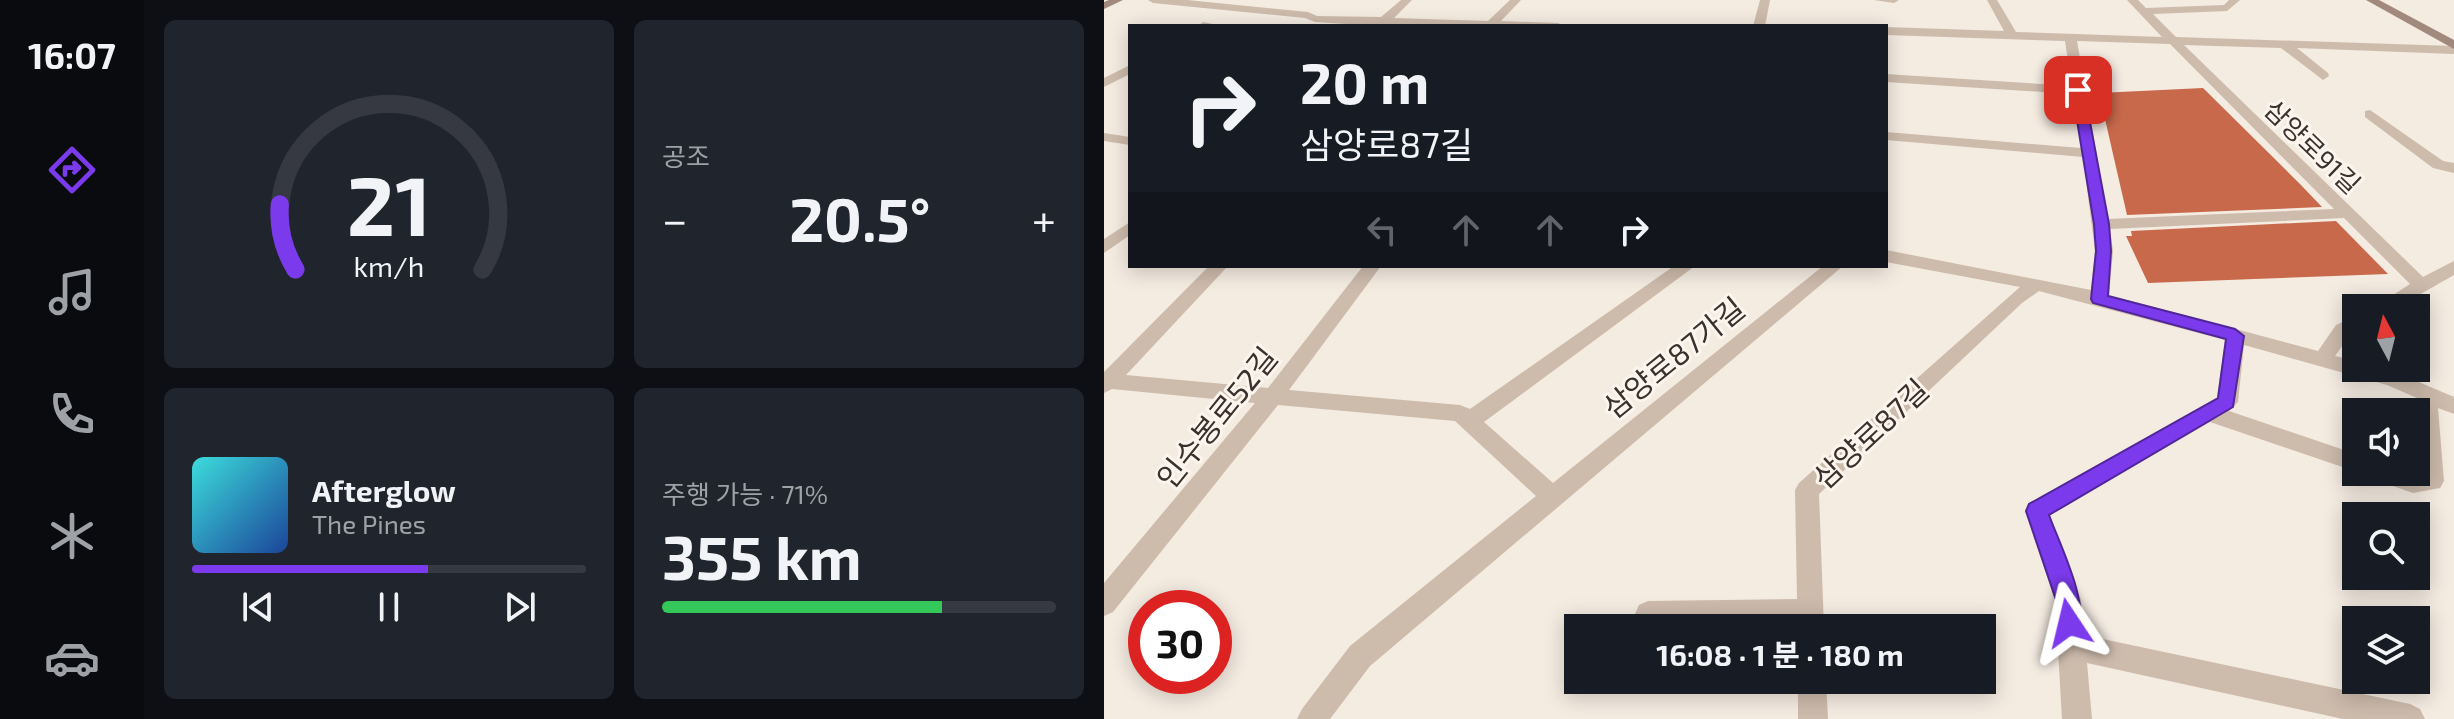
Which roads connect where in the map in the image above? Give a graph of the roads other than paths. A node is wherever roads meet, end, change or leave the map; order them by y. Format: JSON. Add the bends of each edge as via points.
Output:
{"nodes":[{"id":1,"x":1118,"y":0,"type":"edge"},
{"id":2,"x":1153,"y":0,"type":"edge"},
{"id":3,"x":1407,"y":0,"type":"edge"},
{"id":4,"x":1516,"y":0,"type":"edge"},
{"id":5,"x":1765,"y":0,"type":"edge"},
{"id":6,"x":1879,"y":0,"type":"edge"},
{"id":7,"x":1894,"y":0,"type":"edge"},
{"id":8,"x":1992,"y":0,"type":"edge"},
{"id":9,"x":2132,"y":0,"type":"edge"},
{"id":10,"x":2235,"y":0,"type":"edge"},
{"id":11,"x":2371,"y":0,"type":"edge"},
{"id":12,"x":1104,"y":6,"type":"edge"},
{"id":13,"x":2142,"y":11,"type":"junction"},
{"id":14,"x":1382,"y":23,"type":"edge"},
{"id":15,"x":1491,"y":24,"type":"joint"},
{"id":16,"x":1759,"y":24,"type":"edge"},
{"id":17,"x":1888,"y":31,"type":"edge"},
{"id":18,"x":2012,"y":35,"type":"junction"},
{"id":19,"x":2071,"y":38,"type":"junction"},
{"id":20,"x":2171,"y":41,"type":"junction"},
{"id":21,"x":2285,"y":45,"type":"junction"},
{"id":22,"x":2454,"y":47,"type":"edge"},
{"id":23,"x":1128,"y":70,"type":"edge"},
{"id":24,"x":2323,"y":76,"type":"dead end"},
{"id":25,"x":1888,"y":78,"type":"edge"},
{"id":26,"x":1104,"y":83,"type":"edge"},
{"id":27,"x":2078,"y":90,"type":"junction"},
{"id":28,"x":2370,"y":114,"type":"dead end"},
{"id":29,"x":1888,"y":136,"type":"edge"},
{"id":30,"x":1104,"y":137,"type":"edge"},
{"id":31,"x":1128,"y":140,"type":"edge"},
{"id":32,"x":2090,"y":153,"type":"junction"},
{"id":33,"x":2454,"y":168,"type":"edge"},
{"id":34,"x":2348,"y":213,"type":"junction"},
{"id":35,"x":2101,"y":224,"type":"junction"},
{"id":36,"x":1128,"y":229,"type":"edge"},
{"id":37,"x":1104,"y":248,"type":"edge"},
{"id":38,"x":1888,"y":256,"type":"edge"},
{"id":39,"x":2454,"y":267,"type":"edge"},
{"id":40,"x":1217,"y":268,"type":"edge"},
{"id":41,"x":1370,"y":268,"type":"edge"},
{"id":42,"x":1683,"y":268,"type":"edge"},
{"id":43,"x":1832,"y":268,"type":"edge"},
{"id":44,"x":2036,"y":284,"type":"junction"},
{"id":45,"x":2422,"y":286,"type":"junction"},
{"id":46,"x":2407,"y":294,"type":"edge"},
{"id":47,"x":2099,"y":299,"type":"junction"},
{"id":48,"x":2342,"y":331,"type":"edge"},
{"id":49,"x":2235,"y":336,"type":"junction"},
{"id":50,"x":2322,"y":360,"type":"junction"},
{"id":51,"x":1105,"y":382,"type":"edge"},
{"id":52,"x":2427,"y":394,"type":"junction"},
{"id":53,"x":1273,"y":396,"type":"junction"},
{"id":54,"x":2427,"y":398,"type":"edge"},
{"id":55,"x":2454,"y":406,"type":"edge"},
{"id":56,"x":2206,"y":412,"type":"junction"},
{"id":57,"x":1469,"y":421,"type":"junction"},
{"id":58,"x":2430,"y":446,"type":"edge"},
{"id":59,"x":2342,"y":458,"type":"edge"},
{"id":60,"x":2430,"y":481,"type":"edge"},
{"id":61,"x":1553,"y":497,"type":"junction"},
{"id":62,"x":1104,"y":603,"type":"edge"},
{"id":63,"x":1811,"y":614,"type":"edge"},
{"id":64,"x":2071,"y":646,"type":"junction"},
{"id":65,"x":1812,"y":694,"type":"edge"},
{"id":66,"x":1312,"y":719,"type":"edge"},
{"id":67,"x":1813,"y":719,"type":"edge"},
{"id":68,"x":2077,"y":719,"type":"edge"},
{"id":69,"x":2410,"y":719,"type":"edge"}],
"edges":[{"from":1,"to":12,"type":"main road"},
{"from":2,"to":14,"type":"street"},
{"from":3,"to":14,"type":"street"},
{"from":4,"to":15,"type":"street"},
{"from":5,"to":16,"type":"street"},
{"from":6,"to":7,"type":"street"},
{"from":8,"to":18,"type":"street"},
{"from":9,"to":13,"type":"street","name":"삼양로91길"},
{"from":10,"to":13,"type":"street","via":[[2227,8]]},
{"from":11,"to":22,"type":"main road"},
{"from":13,"to":20,"type":"street","name":"삼양로91길"},
{"from":14,"to":15,"type":"street"},
{"from":17,"to":18,"type":"street"},
{"from":18,"to":19,"type":"street"},
{"from":19,"to":20,"type":"street"},
{"from":19,"to":27,"type":"street"},
{"from":20,"to":21,"type":"street"},
{"from":20,"to":34,"type":"street","name":"삼양로91길"},
{"from":21,"to":22,"type":"street"},
{"from":21,"to":24,"type":"street","name":"삼양로91길"},
{"from":23,"to":26,"type":"street"},
{"from":25,"to":27,"type":"street"},
{"from":27,"to":32,"type":"street"},
{"from":28,"to":33,"type":"street","via":[[2438,165]]},
{"from":29,"to":32,"type":"street"},
{"from":30,"to":31,"type":"street"},
{"from":32,"to":35,"type":"street"},
{"from":34,"to":35,"type":"street"},
{"from":34,"to":45,"type":"street","name":"삼양로91길"},
{"from":35,"to":47,"type":"street"},
{"from":36,"to":37,"type":"street"},
{"from":38,"to":44,"type":"street"},
{"from":39,"to":45,"type":"street"},
{"from":40,"to":51,"type":"street"},
{"from":41,"to":53,"type":"street","name":"인수봉로52길"},
{"from":42,"to":57,"type":"street"},
{"from":43,"to":61,"type":"street","name":"삼양로87가길"},
{"from":44,"to":47,"type":"street"},
{"from":44,"to":63,"type":"street","name":"삼양로87길","via":[[1807,490]]},
{"from":45,"to":46,"type":"street"},
{"from":47,"to":49,"type":"street"},
{"from":48,"to":50,"type":"street"},
{"from":49,"to":50,"type":"street"},
{"from":49,"to":56,"type":"street","via":[[2227,402]]},
{"from":50,"to":52,"type":"street"},
{"from":51,"to":53,"type":"street"},
{"from":52,"to":54,"type":"street"},
{"from":52,"to":55,"type":"street"},
{"from":53,"to":57,"type":"street","via":[[1460,413]]},
{"from":53,"to":62,"type":"street","name":"인수봉로52길"},
{"from":56,"to":59,"type":"street"},
{"from":56,"to":64,"type":"street","via":[[2037,511],[2068,600]]},
{"from":57,"to":61,"type":"street"},
{"from":58,"to":60,"type":"street"},
{"from":61,"to":66,"type":"street","name":"삼양로87가길","via":[[1360,656]]},
{"from":64,"to":68,"type":"street"},
{"from":64,"to":69,"type":"street"},
{"from":65,"to":67,"type":"street"}]}
